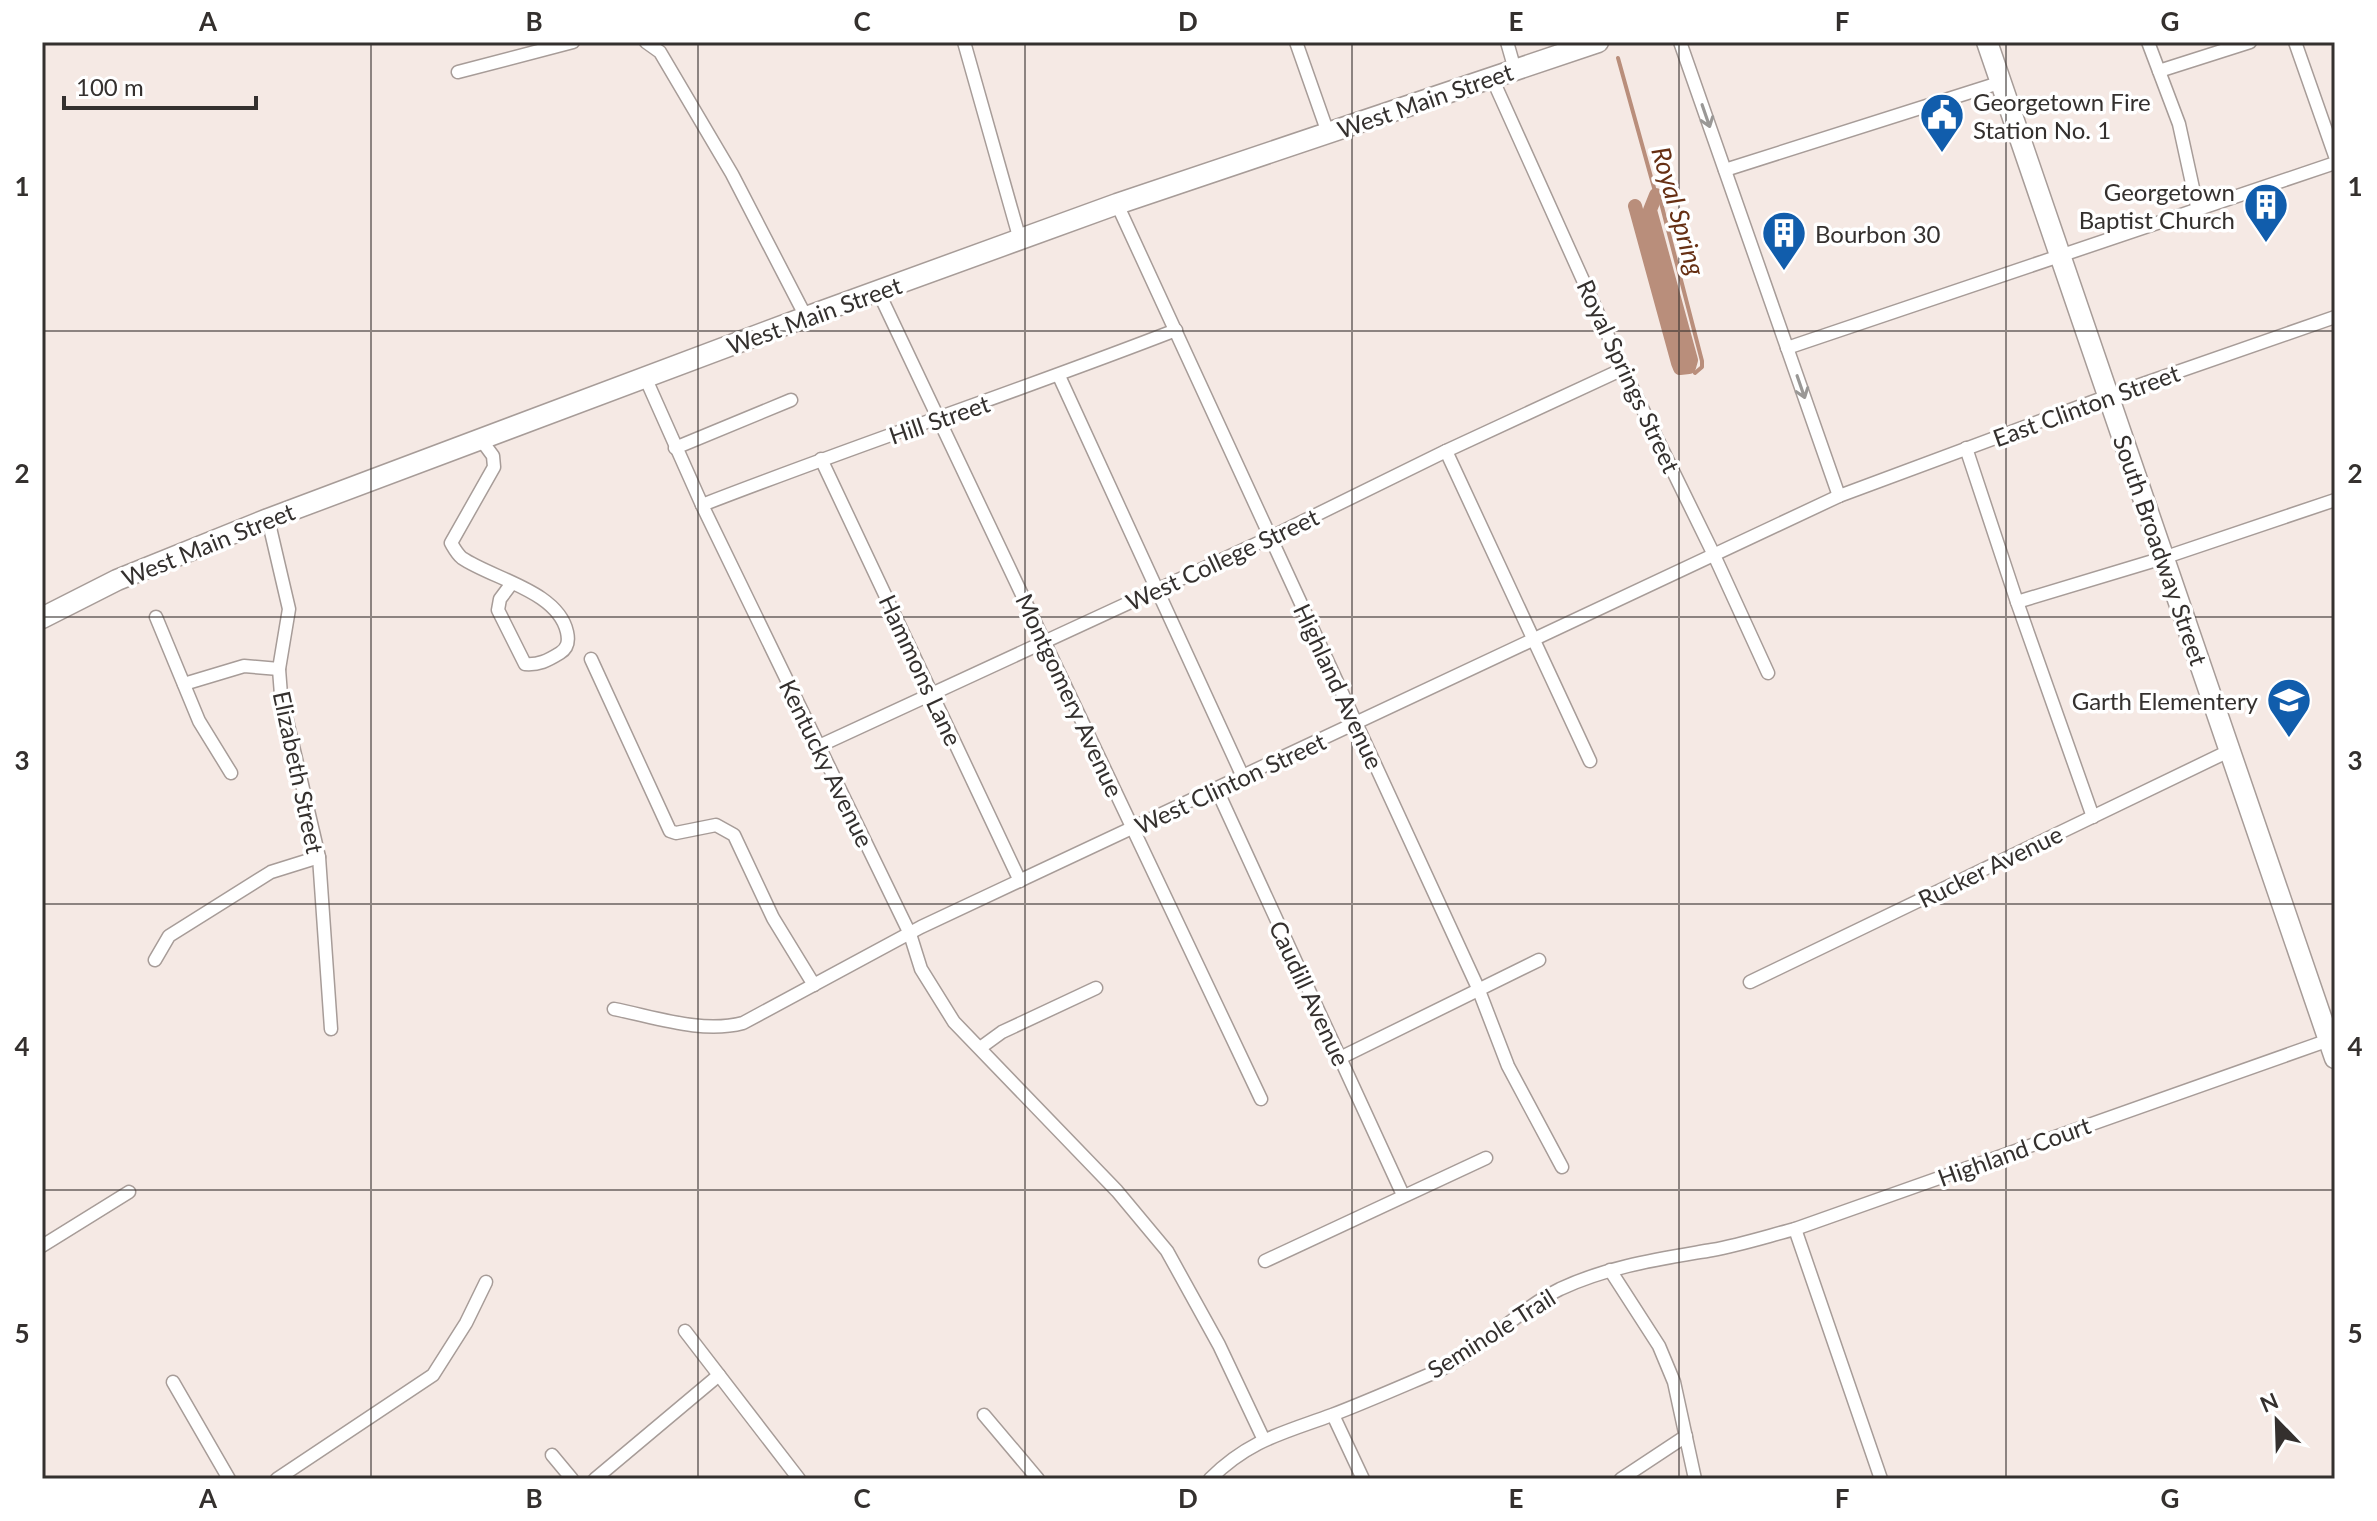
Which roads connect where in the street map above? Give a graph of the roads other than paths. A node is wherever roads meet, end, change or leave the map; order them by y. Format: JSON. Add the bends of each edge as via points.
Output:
{"nodes":[{"id":1,"x":573,"y":42,"type":"edge"},
{"id":2,"x":646,"y":42,"type":"edge"},
{"id":3,"x":964,"y":42,"type":"edge"},
{"id":4,"x":1296,"y":42,"type":"edge"},
{"id":5,"x":1507,"y":42,"type":"edge"},
{"id":6,"x":1598,"y":42,"type":"edge"},
{"id":7,"x":1680,"y":42,"type":"edge"},
{"id":8,"x":1987,"y":42,"type":"edge"},
{"id":9,"x":2148,"y":42,"type":"edge"},
{"id":10,"x":2250,"y":42,"type":"edge"},
{"id":11,"x":2295,"y":42,"type":"edge"},
{"id":12,"x":1515,"y":70,"type":"junction"},
{"id":13,"x":2159,"y":71,"type":"junction"},
{"id":14,"x":458,"y":72,"type":"dead end"},
{"id":15,"x":1492,"y":78,"type":"junction"},
{"id":16,"x":2002,"y":82,"type":"junction"},
{"id":17,"x":1328,"y":133,"type":"junction"},
{"id":18,"x":2335,"y":156,"type":"edge"},
{"id":19,"x":2335,"y":163,"type":"edge"},
{"id":20,"x":1725,"y":170,"type":"junction"},
{"id":21,"x":1117,"y":204,"type":"junction"},
{"id":22,"x":2198,"y":211,"type":"junction"},
{"id":23,"x":1020,"y":240,"type":"junction"},
{"id":24,"x":2063,"y":256,"type":"junction"},
{"id":25,"x":878,"y":291,"type":"junction"},
{"id":26,"x":806,"y":317,"type":"junction"},
{"id":27,"x":2335,"y":317,"type":"edge"},
{"id":28,"x":1176,"y":330,"type":"junction"},
{"id":29,"x":1787,"y":348,"type":"junction"},
{"id":30,"x":1623,"y":369,"type":"junction"},
{"id":31,"x":1059,"y":376,"type":"junction"},
{"id":32,"x":645,"y":377,"type":"junction"},
{"id":33,"x":2108,"y":396,"type":"junction"},
{"id":34,"x":791,"y":400,"type":"dead end"},
{"id":35,"x":938,"y":418,"type":"junction"},
{"id":36,"x":482,"y":441,"type":"junction"},
{"id":37,"x":675,"y":448,"type":"junction"},
{"id":38,"x":1966,"y":448,"type":"junction"},
{"id":39,"x":1446,"y":451,"type":"junction"},
{"id":40,"x":821,"y":459,"type":"junction"},
{"id":41,"x":1839,"y":496,"type":"junction"},
{"id":42,"x":2335,"y":500,"type":"edge"},
{"id":43,"x":702,"y":505,"type":"junction"},
{"id":44,"x":268,"y":519,"type":"junction"},
{"id":45,"x":1269,"y":538,"type":"junction"},
{"id":46,"x":1714,"y":555,"type":"junction"},
{"id":47,"x":2163,"y":558,"type":"junction"},
{"id":48,"x":512,"y":583,"type":"junction"},
{"id":49,"x":1159,"y":589,"type":"junction"},
{"id":50,"x":2017,"y":602,"type":"junction"},
{"id":51,"x":156,"y":617,"type":"dead end"},
{"id":52,"x":42,"y":618,"type":"edge"},
{"id":53,"x":1535,"y":640,"type":"junction"},
{"id":54,"x":1045,"y":642,"type":"junction"},
{"id":55,"x":591,"y":659,"type":"dead end"},
{"id":56,"x":279,"y":669,"type":"junction"},
{"id":57,"x":1768,"y":673,"type":"dead end"},
{"id":58,"x":184,"y":684,"type":"junction"},
{"id":59,"x":933,"y":695,"type":"junction"},
{"id":60,"x":1357,"y":723,"type":"junction"},
{"id":61,"x":819,"y":746,"type":"junction"},
{"id":62,"x":2229,"y":751,"type":"junction"},
{"id":63,"x":1590,"y":761,"type":"dead end"},
{"id":64,"x":231,"y":773,"type":"dead end"},
{"id":65,"x":1243,"y":777,"type":"junction"},
{"id":66,"x":1217,"y":790,"type":"junction"},
{"id":67,"x":2093,"y":817,"type":"junction"},
{"id":68,"x":1133,"y":829,"type":"junction"},
{"id":69,"x":319,"y":857,"type":"junction"},
{"id":70,"x":1020,"y":881,"type":"junction"},
{"id":71,"x":910,"y":934,"type":"junction"},
{"id":72,"x":155,"y":960,"type":"dead end"},
{"id":73,"x":1539,"y":960,"type":"dead end"},
{"id":74,"x":1750,"y":982,"type":"dead end"},
{"id":75,"x":814,"y":985,"type":"junction"},
{"id":76,"x":1096,"y":988,"type":"dead end"},
{"id":77,"x":1478,"y":988,"type":"junction"},
{"id":78,"x":614,"y":1009,"type":"dead end"},
{"id":79,"x":331,"y":1029,"type":"dead end"},
{"id":80,"x":980,"y":1048,"type":"junction"},
{"id":81,"x":2332,"y":1049,"type":"edge"},
{"id":82,"x":1340,"y":1058,"type":"junction"},
{"id":83,"x":1261,"y":1099,"type":"dead end"},
{"id":84,"x":1486,"y":1158,"type":"dead end"},
{"id":85,"x":1562,"y":1167,"type":"dead end"},
{"id":86,"x":129,"y":1192,"type":"dead end"},
{"id":87,"x":1403,"y":1195,"type":"junction"},
{"id":88,"x":1795,"y":1229,"type":"junction"},
{"id":89,"x":42,"y":1246,"type":"edge"},
{"id":90,"x":1696,"y":1252,"type":"joint"},
{"id":91,"x":1265,"y":1261,"type":"dead end"},
{"id":92,"x":1610,"y":1270,"type":"junction"},
{"id":93,"x":486,"y":1282,"type":"dead end"},
{"id":94,"x":685,"y":1331,"type":"dead end"},
{"id":95,"x":719,"y":1375,"type":"junction"},
{"id":96,"x":173,"y":1382,"type":"dead end"},
{"id":97,"x":984,"y":1415,"type":"dead end"},
{"id":98,"x":1333,"y":1415,"type":"junction"},
{"id":99,"x":1686,"y":1436,"type":"junction"},
{"id":100,"x":1263,"y":1438,"type":"junction"},
{"id":101,"x":552,"y":1455,"type":"dead end"},
{"id":102,"x":229,"y":1479,"type":"edge"},
{"id":103,"x":277,"y":1479,"type":"edge"},
{"id":104,"x":572,"y":1479,"type":"edge"},
{"id":105,"x":595,"y":1479,"type":"edge"},
{"id":106,"x":799,"y":1479,"type":"edge"},
{"id":107,"x":1038,"y":1479,"type":"edge"},
{"id":108,"x":1210,"y":1479,"type":"edge"},
{"id":109,"x":1363,"y":1479,"type":"edge"},
{"id":110,"x":1621,"y":1479,"type":"edge"},
{"id":111,"x":1695,"y":1479,"type":"edge"},
{"id":112,"x":1881,"y":1479,"type":"edge"}],
"edges":[{"from":1,"to":14,"type":"street"},
{"from":2,"to":26,"type":"street","via":[[660,52],[732,174]]},
{"from":3,"to":23,"type":"street"},
{"from":4,"to":17,"type":"street"},
{"from":5,"to":12,"type":"street"},
{"from":6,"to":12,"type":"main road","name":"West Main Street"},
{"from":7,"to":20,"type":"street","one_way":true},
{"from":8,"to":16,"type":"main road","name":"South Broadway Street"},
{"from":9,"to":13,"type":"street"},
{"from":10,"to":13,"type":"street"},
{"from":11,"to":18,"type":"street"},
{"from":12,"to":15,"type":"main road","name":"West Main Street"},
{"from":13,"to":22,"type":"street","via":[[2179,124]]},
{"from":15,"to":17,"type":"main road","name":"West Main Street"},
{"from":15,"to":30,"type":"street","name":"Royal Springs Street"},
{"from":16,"to":20,"type":"street"},
{"from":16,"to":24,"type":"main road","name":"South Broadway Street"},
{"from":17,"to":21,"type":"main road","name":"West Main Street"},
{"from":19,"to":22,"type":"street"},
{"from":20,"to":29,"type":"street"},
{"from":21,"to":23,"type":"main road","name":"West Main Street"},
{"from":21,"to":28,"type":"street","name":"Highland Avenue"},
{"from":22,"to":24,"type":"street"},
{"from":23,"to":25,"type":"main road","name":"West Main Street"},
{"from":24,"to":29,"type":"street"},
{"from":24,"to":33,"type":"main road","name":"South Broadway Street"},
{"from":25,"to":26,"type":"main road","name":"West Main Street"},
{"from":25,"to":35,"type":"street","name":"Montgomery Avenue"},
{"from":26,"to":32,"type":"main road","name":"West Main Street"},
{"from":27,"to":33,"type":"street","name":"East Clinton Street"},
{"from":28,"to":31,"type":"street","name":"Hill Street"},
{"from":28,"to":45,"type":"street","name":"Highland Avenue"},
{"from":29,"to":41,"type":"street","one_way":true},
{"from":30,"to":39,"type":"street","name":"West College Street"},
{"from":30,"to":46,"type":"street","name":"Royal Springs Street"},
{"from":31,"to":35,"type":"street","name":"Hill Street"},
{"from":31,"to":49,"type":"street"},
{"from":32,"to":36,"type":"main road","name":"West Main Street"},
{"from":32,"to":37,"type":"street","name":"Kentucky Avenue"},
{"from":33,"to":38,"type":"street","name":"East Clinton Street"},
{"from":33,"to":47,"type":"main road","name":"South Broadway Street"},
{"from":34,"to":37,"type":"street"},
{"from":35,"to":40,"type":"street","name":"Hill Street"},
{"from":35,"to":54,"type":"street","name":"Montgomery Avenue"},
{"from":36,"to":44,"type":"main road","name":"West Main Street"},
{"from":36,"to":48,"type":"street","via":[[494,467],[451,543],[460,556]]},
{"from":37,"to":43,"type":"street","name":"Kentucky Avenue"},
{"from":38,"to":41,"type":"street","name":"East Clinton Street"},
{"from":38,"to":50,"type":"street"},
{"from":39,"to":45,"type":"street","name":"West College Street"},
{"from":39,"to":53,"type":"street"},
{"from":40,"to":43,"type":"street","name":"Hill Street"},
{"from":40,"to":59,"type":"street","name":"Hammons Lane"},
{"from":41,"to":46,"type":"street","name":"West Clinton Street"},
{"from":42,"to":47,"type":"street"},
{"from":43,"to":61,"type":"street","name":"Kentucky Avenue"},
{"from":44,"to":52,"type":"main road","name":"West Main Street","via":[[117,580]]},
{"from":44,"to":56,"type":"street","name":"Elizabeth Street","via":[[289,609]]},
{"from":45,"to":49,"type":"street","name":"West College Street"},
{"from":45,"to":60,"type":"street","name":"Highland Avenue"},
{"from":46,"to":53,"type":"street","name":"West Clinton Street"},
{"from":46,"to":57,"type":"street","name":"Royal Springs Street"},
{"from":47,"to":50,"type":"street"},
{"from":47,"to":62,"type":"main road","name":"South Broadway Street"},
{"from":48,"to":48,"type":"street","via":[[558,612],[569,640],[565,651],[538,665],[525,664],[498,610]]},
{"from":49,"to":54,"type":"street","name":"West College Street"},
{"from":49,"to":65,"type":"street"},
{"from":50,"to":67,"type":"street"},
{"from":51,"to":58,"type":"street"},
{"from":53,"to":60,"type":"street","name":"West Clinton Street"},
{"from":53,"to":63,"type":"street"},
{"from":54,"to":59,"type":"street","name":"West College Street"},
{"from":54,"to":68,"type":"street","name":"Montgomery Avenue"},
{"from":55,"to":75,"type":"street","via":[[670,831],[716,825],[734,835],[773,918]]},
{"from":56,"to":58,"type":"street","via":[[244,666]]},
{"from":56,"to":69,"type":"street","name":"Elizabeth Street","via":[[283,713]]},
{"from":58,"to":64,"type":"street","via":[[199,721]]},
{"from":59,"to":61,"type":"street","name":"West College Street"},
{"from":59,"to":70,"type":"street","name":"Hammons Lane"},
{"from":60,"to":65,"type":"street","name":"West Clinton Street"},
{"from":60,"to":77,"type":"street","name":"Highland Avenue"},
{"from":61,"to":71,"type":"street","name":"Kentucky Avenue"},
{"from":62,"to":67,"type":"street","name":"Rucker Avenue"},
{"from":62,"to":81,"type":"main road","name":"South Broadway Street"},
{"from":65,"to":66,"type":"street","name":"West Clinton Street"},
{"from":66,"to":68,"type":"street","name":"West Clinton Street"},
{"from":66,"to":82,"type":"street","name":"Caudill Avenue"},
{"from":67,"to":74,"type":"street","name":"Rucker Avenue"},
{"from":68,"to":70,"type":"street","name":"West Clinton Street"},
{"from":68,"to":83,"type":"street","name":"Montgomery Avenue"},
{"from":69,"to":72,"type":"street","via":[[271,872],[194,920],[169,936]]},
{"from":69,"to":79,"type":"street","name":"Elizabeth Street"},
{"from":70,"to":71,"type":"street","name":"West Clinton Street"},
{"from":71,"to":75,"type":"street","name":"West Clinton Street"},
{"from":71,"to":80,"type":"street","name":"Kentucky Avenue","via":[[921,969],[954,1022]]},
{"from":73,"to":77,"type":"street"},
{"from":75,"to":78,"type":"street","name":"West Clinton Street","via":[[729,1026],[708,1027]]},
{"from":76,"to":80,"type":"street","via":[[1002,1032]]},
{"from":77,"to":82,"type":"street"},
{"from":77,"to":85,"type":"street","name":"Highland Avenue","via":[[1508,1066]]},
{"from":80,"to":100,"type":"street","name":"Kentucky Avenue","via":[[1167,1251]]},
{"from":81,"to":88,"type":"street","name":"Highland Court"},
{"from":82,"to":87,"type":"street","name":"Caudill Avenue"},
{"from":84,"to":87,"type":"street"},
{"from":86,"to":89,"type":"street"},
{"from":87,"to":91,"type":"street"},
{"from":88,"to":90,"type":"street","name":"Highland Court"},
{"from":88,"to":112,"type":"street"},
{"from":90,"to":92,"type":"street","name":"Seminole Trail"},
{"from":92,"to":98,"type":"street","name":"Seminole Trail","via":[[1557,1291],[1439,1371]]},
{"from":92,"to":99,"type":"street","via":[[1659,1346],[1674,1382]]},
{"from":93,"to":103,"type":"street","via":[[433,1375]]},
{"from":94,"to":95,"type":"street"},
{"from":95,"to":105,"type":"street"},
{"from":95,"to":106,"type":"street"},
{"from":96,"to":102,"type":"street"},
{"from":97,"to":107,"type":"street"},
{"from":98,"to":100,"type":"street","name":"Seminole Trail"},
{"from":98,"to":109,"type":"street"},
{"from":99,"to":110,"type":"street"},
{"from":99,"to":111,"type":"street"},
{"from":100,"to":108,"type":"street","name":"Seminole Trail"},
{"from":101,"to":104,"type":"street"}]}
